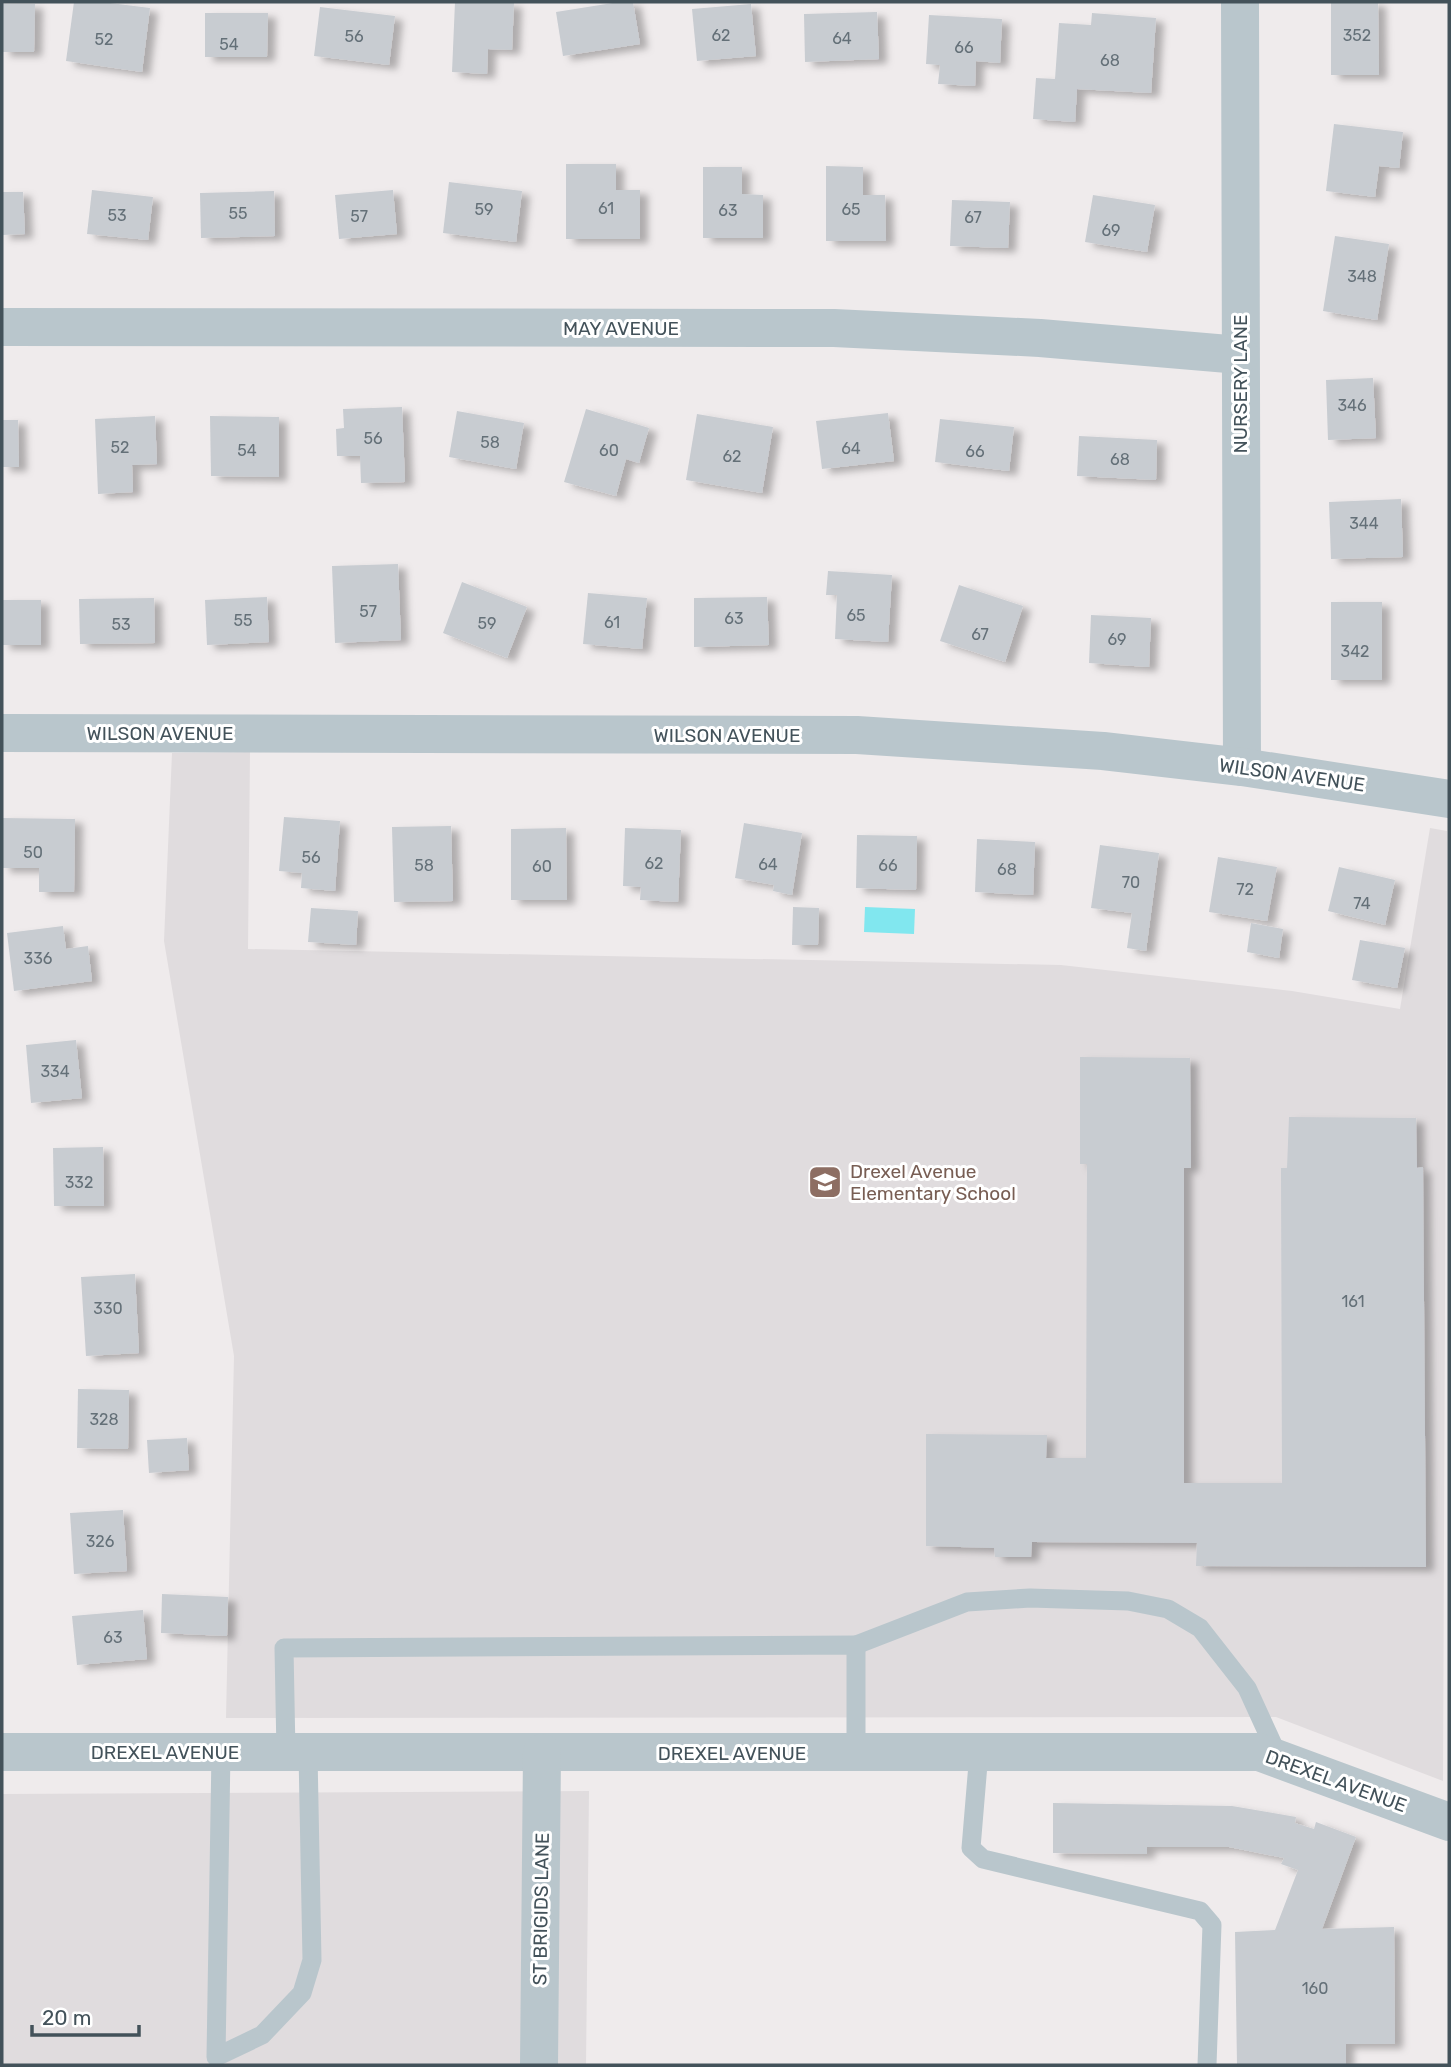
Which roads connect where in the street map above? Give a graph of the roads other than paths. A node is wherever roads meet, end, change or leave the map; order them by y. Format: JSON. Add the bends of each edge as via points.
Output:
{"nodes":[{"id":1,"x":1240,"y":2,"type":"edge"},
{"id":2,"x":2,"y":327,"type":"edge"},
{"id":3,"x":1240,"y":355,"type":"junction"},
{"id":4,"x":2,"y":733,"type":"edge"},
{"id":5,"x":1242,"y":767,"type":"junction"},
{"id":6,"x":1449,"y":799,"type":"edge"},
{"id":7,"x":856,"y":1645,"type":"junction"},
{"id":8,"x":2,"y":1752,"type":"edge"},
{"id":9,"x":221,"y":1752,"type":"junction"},
{"id":10,"x":979,"y":1752,"type":"junction"},
{"id":11,"x":297,"y":1753,"type":"junction"},
{"id":12,"x":542,"y":1753,"type":"junction"},
{"id":13,"x":856,"y":1753,"type":"junction"},
{"id":14,"x":1279,"y":1759,"type":"junction"},
{"id":15,"x":1449,"y":1822,"type":"edge"},
{"id":16,"x":216,"y":2061,"type":"edge"},
{"id":17,"x":539,"y":2065,"type":"edge"},
{"id":18,"x":1207,"y":2065,"type":"edge"}],
"edges":[{"from":1,"to":3,"type":"street","name":"NURSERY LANE"},
{"from":2,"to":3,"type":"street","name":"MAY AVENUE","via":[[834,328],[1040,338]]},
{"from":3,"to":5,"type":"street","name":"NURSERY LANE"},
{"from":4,"to":5,"type":"street","name":"WILSON AVENUE","via":[[857,735],[1103,751]]},
{"from":5,"to":6,"type":"street","name":"WILSON AVENUE"},
{"from":7,"to":11,"type":"lane","via":[[284,1648]]},
{"from":7,"to":13,"type":"lane"},
{"from":7,"to":14,"type":"lane","via":[[967,1602],[1030,1598],[1128,1601],[1168,1609],[1200,1628],[1247,1688]]},
{"from":8,"to":9,"type":"street","name":"DREXEL AVENUE"},
{"from":9,"to":11,"type":"street","name":"DREXEL AVENUE"},
{"from":9,"to":16,"type":"lane"},
{"from":10,"to":13,"type":"street","name":"DREXEL AVENUE"},
{"from":10,"to":14,"type":"street","name":"DREXEL AVENUE","via":[[1259,1752]]},
{"from":10,"to":18,"type":"lane","via":[[971,1848],[983,1859],[1200,1911],[1212,1925]]},
{"from":11,"to":12,"type":"street","name":"DREXEL AVENUE"},
{"from":11,"to":16,"type":"lane","via":[[312,1960],[302,1993],[262,2035]]},
{"from":12,"to":13,"type":"street","name":"DREXEL AVENUE"},
{"from":12,"to":17,"type":"street","name":"ST BRIGIDS LANE"},
{"from":14,"to":15,"type":"street","name":"DREXEL AVENUE"}]}
